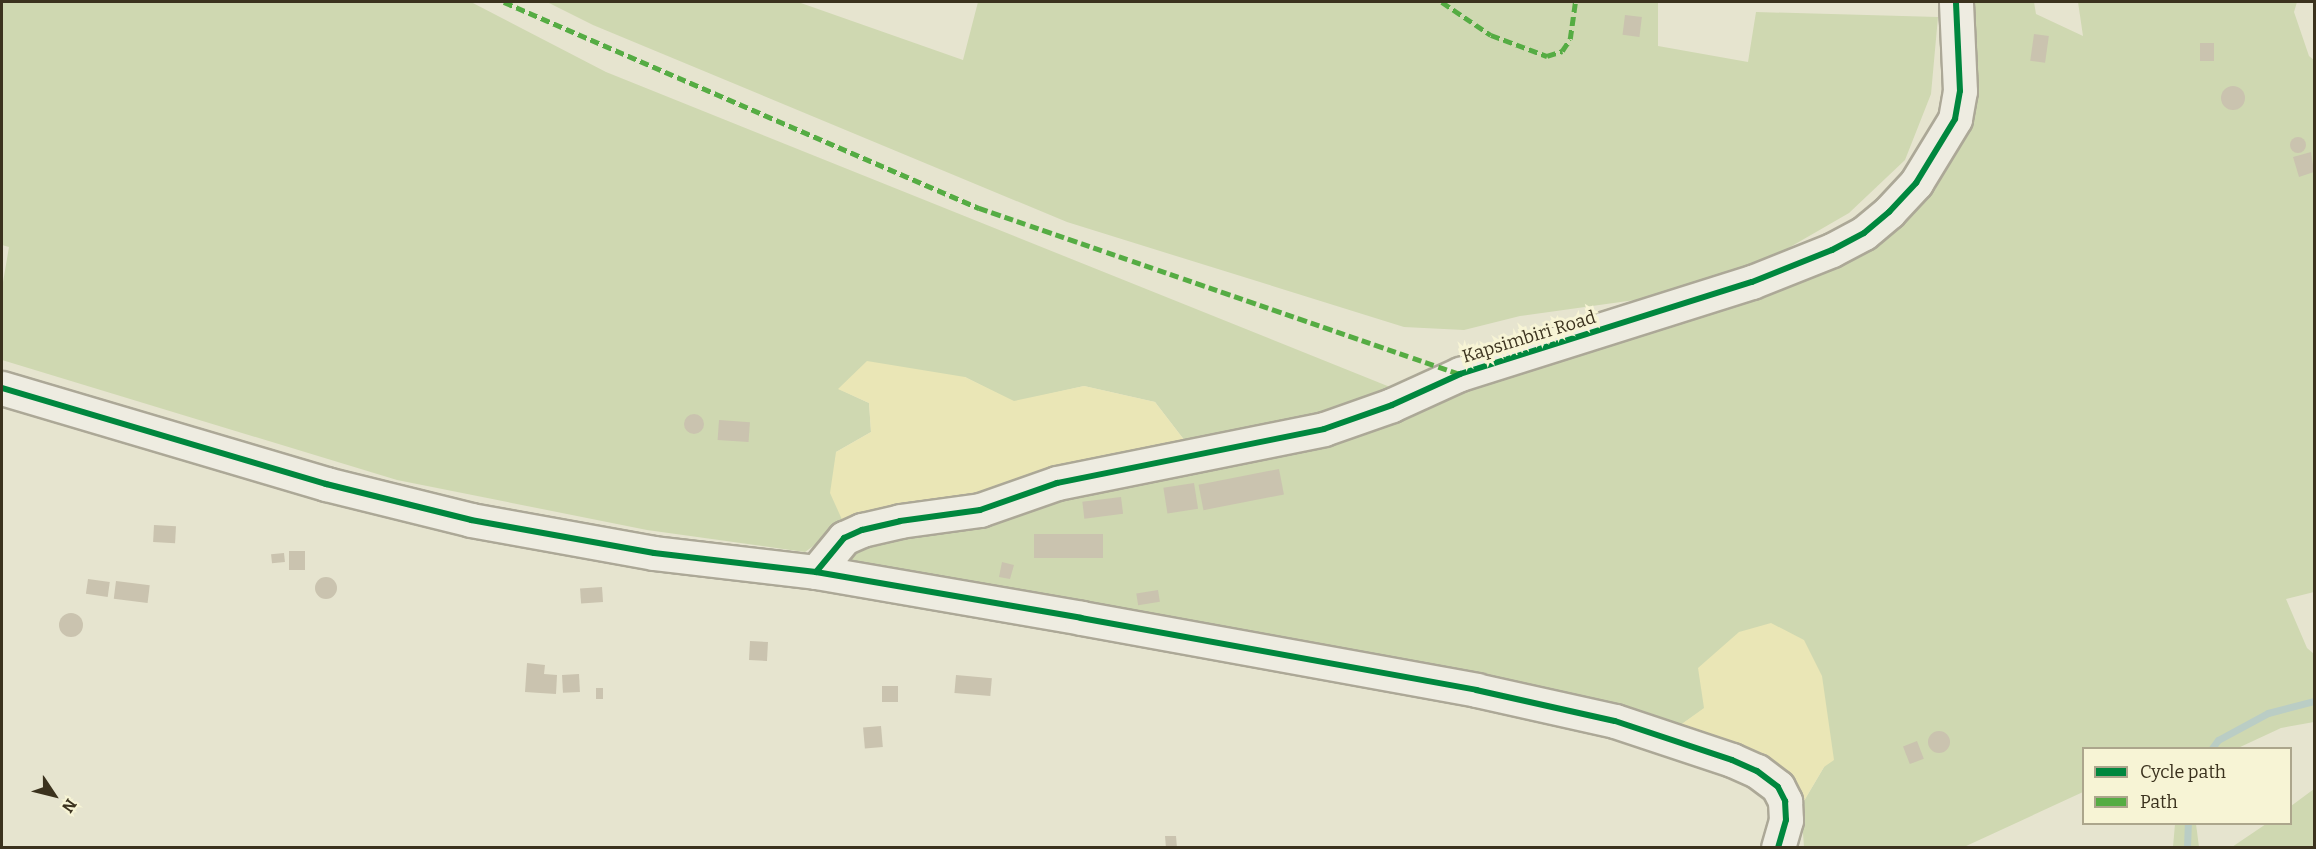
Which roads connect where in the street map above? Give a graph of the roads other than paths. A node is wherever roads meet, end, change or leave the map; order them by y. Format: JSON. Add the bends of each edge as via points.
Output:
{"nodes":[{"id":1,"x":1956,"y":2,"type":"edge"},
{"id":2,"x":2,"y":388,"type":"edge"},
{"id":3,"x":816,"y":572,"type":"junction"},
{"id":4,"x":1778,"y":848,"type":"edge"}],
"edges":[{"from":1,"to":3,"type":"street","name":"Kapsimbiri Road","via":[[1960,91],[1954,119],[1922,174],[1889,212],[1832,250],[1752,282],[1460,374],[1392,405],[1324,429],[1057,483],[980,510],[900,520],[862,530],[844,537]]},
{"from":2,"to":3,"type":"street","via":[[326,484],[471,520],[654,553]]},
{"from":3,"to":4,"type":"street","via":[[1476,690],[1615,721],[1732,760],[1778,787],[1785,801],[1786,820]]}]}
